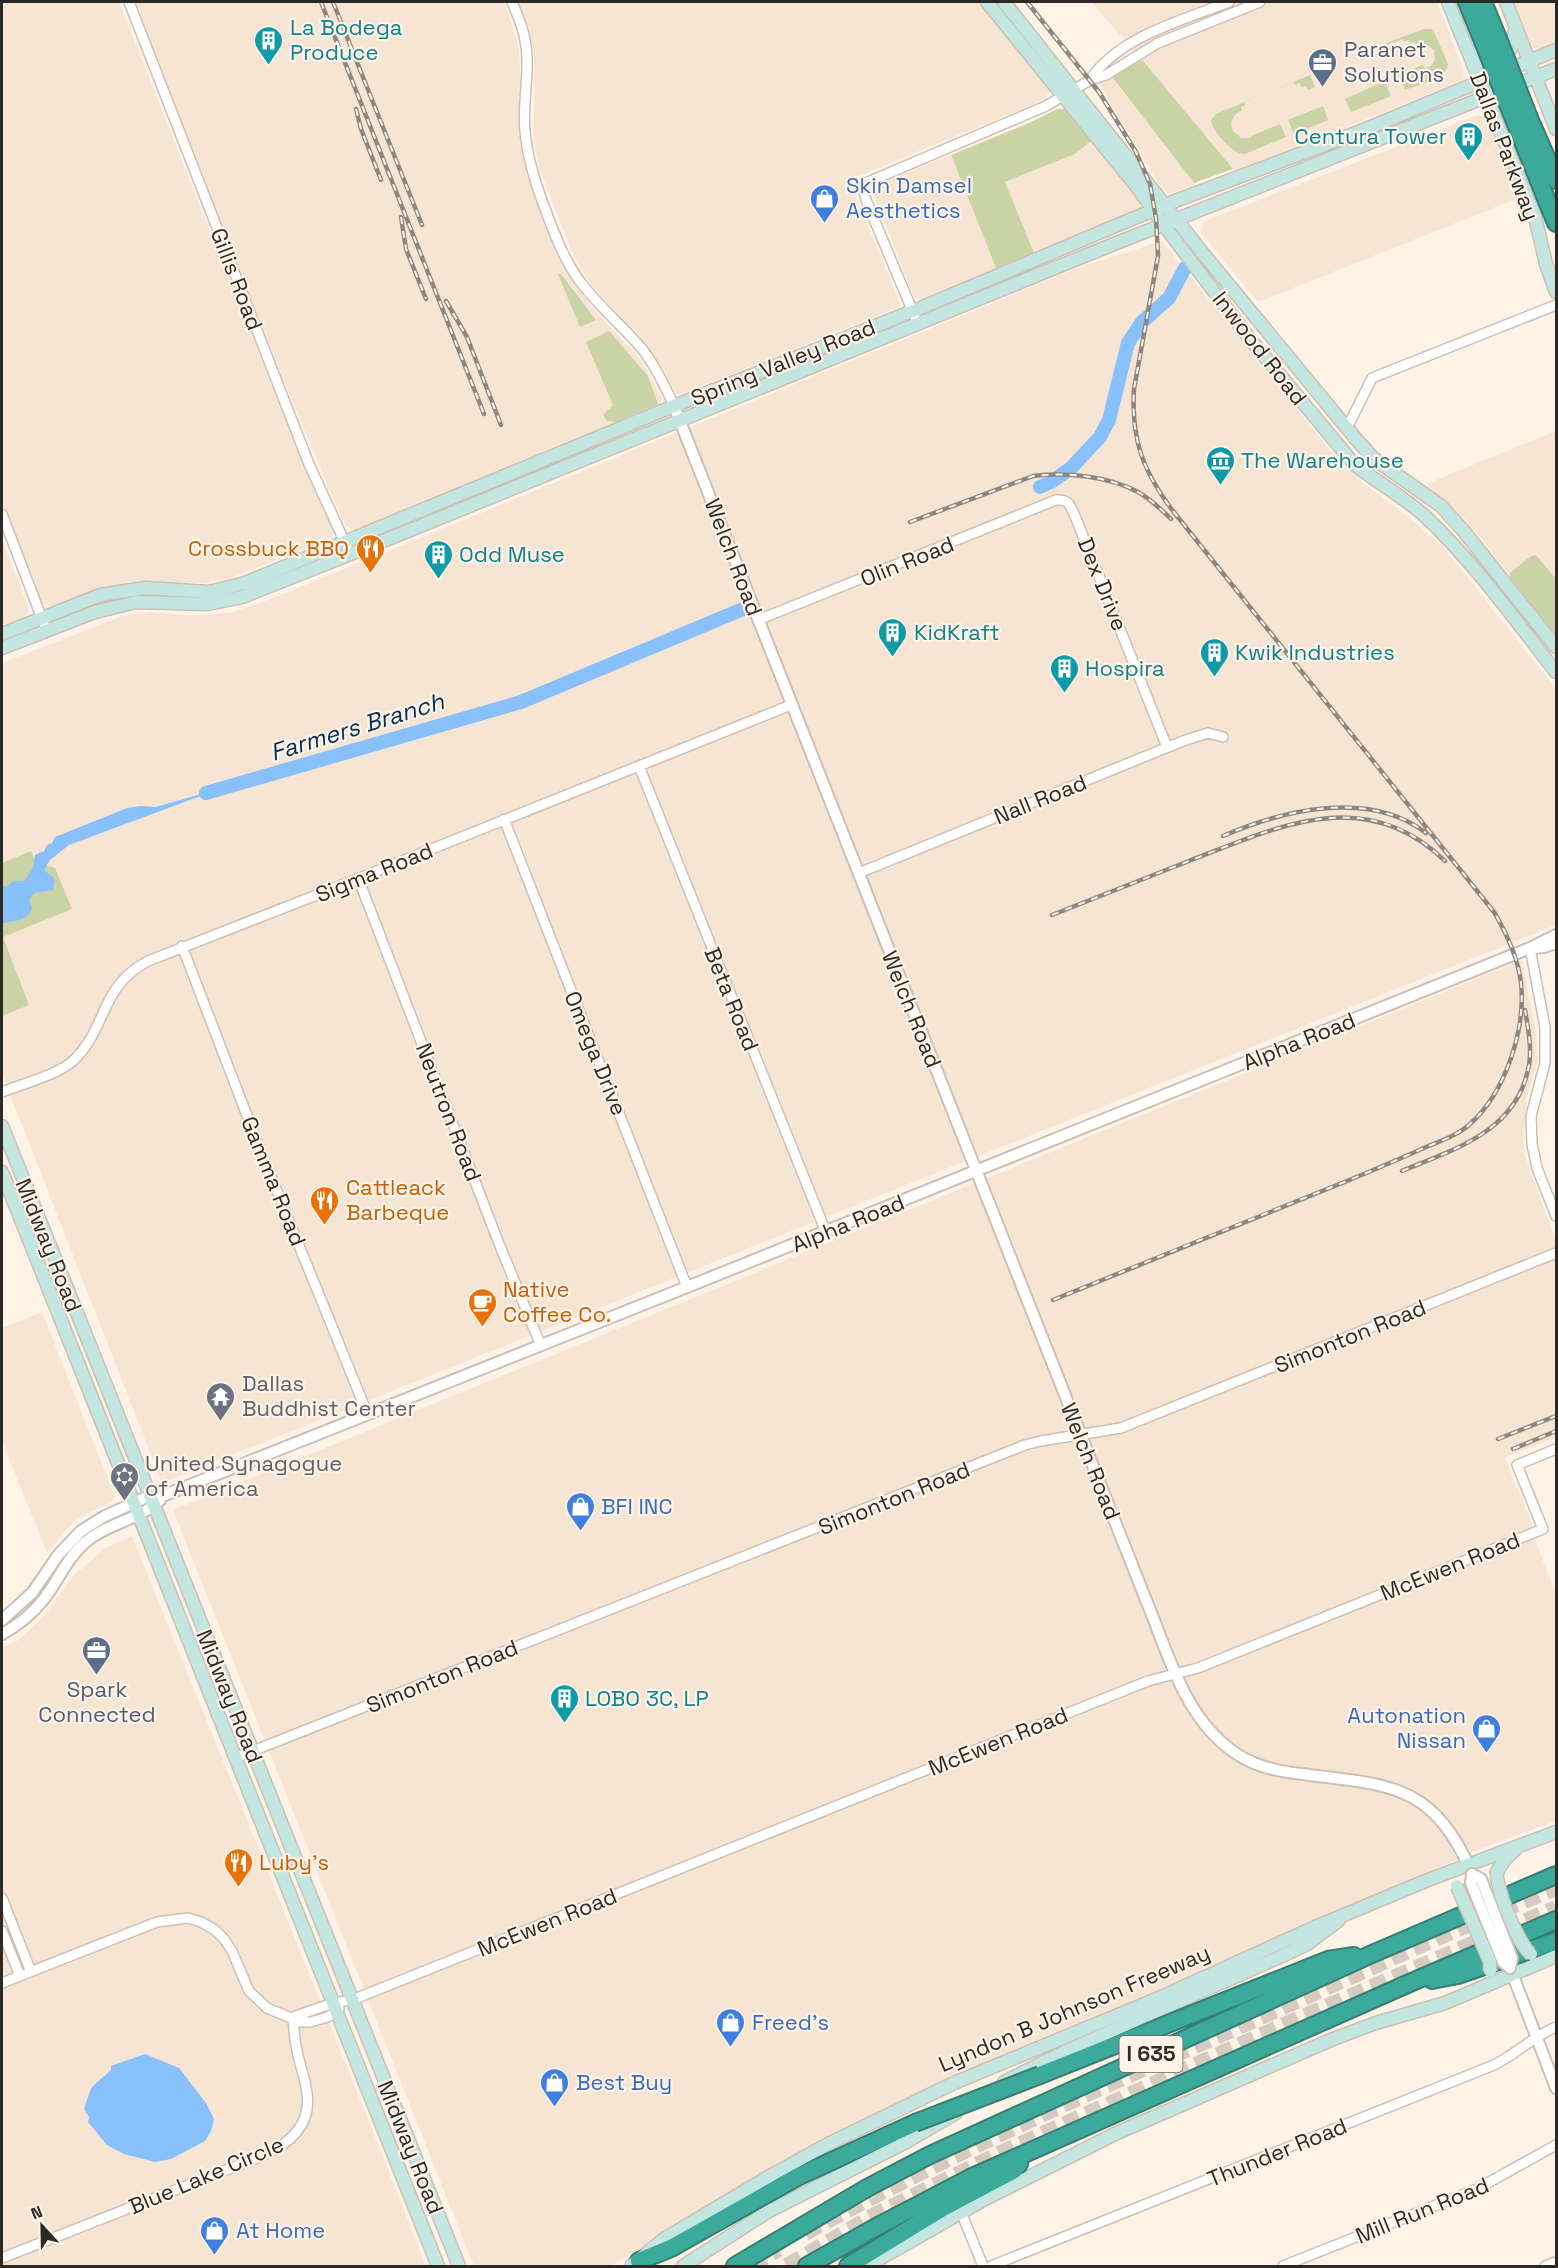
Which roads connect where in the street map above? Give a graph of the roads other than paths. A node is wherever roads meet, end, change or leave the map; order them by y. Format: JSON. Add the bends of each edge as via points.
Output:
{"nodes":[{"id":1,"x":129,"y":2,"type":"edge"},
{"id":2,"x":512,"y":2,"type":"edge"},
{"id":3,"x":987,"y":2,"type":"edge"},
{"id":4,"x":1004,"y":2,"type":"edge"},
{"id":5,"x":1229,"y":2,"type":"edge"},
{"id":6,"x":1260,"y":2,"type":"edge"},
{"id":7,"x":1448,"y":2,"type":"edge"},
{"id":8,"x":1467,"y":2,"type":"edge"},
{"id":9,"x":1483,"y":2,"type":"edge"},
{"id":10,"x":1506,"y":2,"type":"edge"},
{"id":11,"x":1516,"y":26,"type":"junction"},
{"id":12,"x":1490,"y":39,"type":"junction"},
{"id":13,"x":1557,"y":50,"type":"edge"},
{"id":14,"x":1468,"y":51,"type":"junction"},
{"id":15,"x":1530,"y":60,"type":"junction"},
{"id":16,"x":1557,"y":69,"type":"edge"},
{"id":17,"x":1536,"y":77,"type":"junction"},
{"id":18,"x":1090,"y":80,"type":"junction"},
{"id":19,"x":1480,"y":82,"type":"junction"},
{"id":20,"x":1074,"y":89,"type":"junction"},
{"id":21,"x":1062,"y":96,"type":"junction"},
{"id":22,"x":1487,"y":98,"type":"junction"},
{"id":23,"x":1523,"y":121,"type":"junction"},
{"id":24,"x":1555,"y":125,"type":"edge"},
{"id":25,"x":1505,"y":142,"type":"junction"},
{"id":26,"x":1294,"y":157,"type":"junction"},
{"id":27,"x":1243,"y":177,"type":"junction"},
{"id":28,"x":1557,"y":180,"type":"edge"},
{"id":29,"x":1259,"y":187,"type":"junction"},
{"id":30,"x":1229,"y":198,"type":"junction"},
{"id":31,"x":1161,"y":208,"type":"junction"},
{"id":32,"x":1554,"y":216,"type":"edge"},
{"id":33,"x":1177,"y":219,"type":"junction"},
{"id":34,"x":1164,"y":224,"type":"junction"},
{"id":35,"x":1557,"y":233,"type":"edge"},
{"id":36,"x":1002,"y":274,"type":"junction"},
{"id":37,"x":1008,"y":287,"type":"junction"},
{"id":38,"x":1557,"y":292,"type":"edge"},
{"id":39,"x":1557,"y":305,"type":"edge"},
{"id":40,"x":913,"y":311,"type":"junction"},
{"id":41,"x":918,"y":324,"type":"junction"},
{"id":42,"x":1266,"y":328,"type":"junction"},
{"id":43,"x":1250,"y":339,"type":"junction"},
{"id":44,"x":674,"y":406,"type":"junction"},
{"id":45,"x":680,"y":420,"type":"junction"},
{"id":46,"x":1347,"y":428,"type":"junction"},
{"id":47,"x":1334,"y":440,"type":"junction"},
{"id":48,"x":464,"y":492,"type":"junction"},
{"id":49,"x":1056,"y":500,"type":"joint"},
{"id":50,"x":469,"y":506,"type":"junction"},
{"id":51,"x":2,"y":514,"type":"edge"},
{"id":52,"x":344,"y":541,"type":"junction"},
{"id":53,"x":350,"y":554,"type":"junction"},
{"id":54,"x":1498,"y":574,"type":"junction"},
{"id":55,"x":1486,"y":584,"type":"junction"},
{"id":56,"x":758,"y":620,"type":"junction"},
{"id":57,"x":44,"y":624,"type":"junction"},
{"id":58,"x":2,"y":634,"type":"edge"},
{"id":59,"x":1557,"y":647,"type":"edge"},
{"id":60,"x":2,"y":648,"type":"edge"},
{"id":61,"x":1557,"y":672,"type":"edge"},
{"id":62,"x":791,"y":705,"type":"junction"},
{"id":63,"x":1223,"y":737,"type":"dead end"},
{"id":64,"x":1167,"y":747,"type":"junction"},
{"id":65,"x":639,"y":766,"type":"junction"},
{"id":66,"x":504,"y":819,"type":"junction"},
{"id":67,"x":859,"y":873,"type":"junction"},
{"id":68,"x":358,"y":878,"type":"junction"},
{"id":69,"x":1557,"y":934,"type":"edge"},
{"id":70,"x":1557,"y":943,"type":"edge"},
{"id":71,"x":182,"y":946,"type":"junction"},
{"id":72,"x":1530,"y":948,"type":"junction"},
{"id":73,"x":2,"y":1092,"type":"edge"},
{"id":74,"x":2,"y":1126,"type":"edge"},
{"id":75,"x":977,"y":1171,"type":"junction"},
{"id":76,"x":2,"y":1172,"type":"edge"},
{"id":77,"x":1557,"y":1216,"type":"edge"},
{"id":78,"x":826,"y":1232,"type":"junction"},
{"id":79,"x":1557,"y":1253,"type":"edge"},
{"id":80,"x":687,"y":1287,"type":"junction"},
{"id":81,"x":80,"y":1322,"type":"junction"},
{"id":82,"x":62,"y":1329,"type":"junction"},
{"id":83,"x":541,"y":1346,"type":"junction"},
{"id":84,"x":368,"y":1415,"type":"junction"},
{"id":85,"x":1080,"y":1434,"type":"junction"},
{"id":86,"x":1556,"y":1449,"type":"edge"},
{"id":87,"x":152,"y":1501,"type":"junction"},
{"id":88,"x":136,"y":1508,"type":"junction"},
{"id":89,"x":2,"y":1620,"type":"edge"},
{"id":90,"x":2,"y":1632,"type":"edge"},
{"id":91,"x":1177,"y":1674,"type":"junction"},
{"id":92,"x":252,"y":1751,"type":"junction"},
{"id":93,"x":236,"y":1758,"type":"junction"},
{"id":94,"x":1557,"y":1832,"type":"edge"},
{"id":95,"x":1525,"y":1843,"type":"junction"},
{"id":96,"x":1470,"y":1869,"type":"junction"},
{"id":97,"x":1557,"y":1875,"type":"edge"},
{"id":98,"x":1428,"y":1880,"type":"junction"},
{"id":99,"x":2,"y":1898,"type":"edge"},
{"id":100,"x":1343,"y":1916,"type":"junction"},
{"id":101,"x":1557,"y":1920,"type":"edge"},
{"id":102,"x":2,"y":1931,"type":"edge"},
{"id":103,"x":1557,"y":1941,"type":"edge"},
{"id":104,"x":1372,"y":1954,"type":"junction"},
{"id":105,"x":1551,"y":1958,"type":"edge"},
{"id":106,"x":31,"y":1972,"type":"junction"},
{"id":107,"x":1511,"y":1972,"type":"junction"},
{"id":108,"x":20,"y":1976,"type":"junction"},
{"id":109,"x":2,"y":1983,"type":"edge"},
{"id":110,"x":1405,"y":1984,"type":"junction"},
{"id":111,"x":1466,"y":1995,"type":"junction"},
{"id":112,"x":352,"y":2000,"type":"junction"},
{"id":113,"x":335,"y":2007,"type":"junction"},
{"id":114,"x":293,"y":2017,"type":"junction"},
{"id":115,"x":1557,"y":2027,"type":"edge"},
{"id":116,"x":1537,"y":2037,"type":"junction"},
{"id":117,"x":1557,"y":2088,"type":"edge"},
{"id":118,"x":401,"y":2122,"type":"junction"},
{"id":119,"x":384,"y":2129,"type":"junction"},
{"id":120,"x":1557,"y":2145,"type":"edge"},
{"id":121,"x":1034,"y":2149,"type":"junction"},
{"id":122,"x":961,"y":2212,"type":"junction"},
{"id":123,"x":451,"y":2247,"type":"junction"},
{"id":124,"x":433,"y":2254,"type":"junction"},
{"id":125,"x":2,"y":2258,"type":"edge"},
{"id":126,"x":1557,"y":2262,"type":"edge"},
{"id":127,"x":635,"y":2264,"type":"edge"},
{"id":128,"x":438,"y":2266,"type":"edge"},
{"id":129,"x":459,"y":2266,"type":"edge"},
{"id":130,"x":683,"y":2266,"type":"edge"},
{"id":131,"x":735,"y":2266,"type":"edge"},
{"id":132,"x":807,"y":2266,"type":"edge"},
{"id":133,"x":848,"y":2266,"type":"edge"},
{"id":134,"x":867,"y":2266,"type":"edge"},
{"id":135,"x":982,"y":2266,"type":"edge"},
{"id":136,"x":991,"y":2266,"type":"edge"},
{"id":137,"x":1283,"y":2266,"type":"edge"},
{"id":138,"x":1545,"y":2266,"type":"edge"}],
"edges":[{"from":1,"to":52,"type":"street","name":"Gillis Road","via":[[309,464]]},
{"from":2,"to":44,"type":"street","name":"Welch Road","via":[[527,51],[526,140],[545,208],[577,278],[648,357]]},
{"from":3,"to":21,"type":"main road","name":"Inwood Road"},
{"from":4,"to":20,"type":"main road","name":"Inwood Road"},
{"from":5,"to":18,"type":"street","via":[[1133,42],[1099,66]]},
{"from":6,"to":18,"type":"street","via":[[1158,43],[1106,75]]},
{"from":7,"to":14,"type":"main road","name":"Dallas Parkway"},
{"from":8,"to":12,"type":"highway"},
{"from":9,"to":12,"type":"highway"},
{"from":10,"to":11,"type":"main road"},
{"from":11,"to":14,"type":"main road","via":[[1512,48],[1498,61],[1482,62]]},
{"from":11,"to":15,"type":"main road"},
{"from":12,"to":23,"type":"highway","bridge":true},
{"from":13,"to":15,"type":"main road","name":"Spring Valley Road"},
{"from":14,"to":19,"type":"main road","name":"Dallas Parkway"},
{"from":15,"to":17,"type":"main road"},
{"from":15,"to":19,"type":"main road","name":"Spring Valley Road"},
{"from":16,"to":17,"type":"main road","name":"Spring Valley Road"},
{"from":17,"to":22,"type":"main road","name":"Spring Valley Road"},
{"from":17,"to":24,"type":"main road"},
{"from":18,"to":20,"type":"street"},
{"from":19,"to":22,"type":"main road","name":"Dallas Parkway"},
{"from":19,"to":26,"type":"main road","name":"Spring Valley Road"},
{"from":20,"to":21,"type":"street"},
{"from":20,"to":31,"type":"main road","name":"Inwood Road"},
{"from":21,"to":31,"type":"main road","name":"Inwood Road"},
{"from":21,"to":40,"type":"street","via":[[875,177],[865,186],[866,200]]},
{"from":22,"to":25,"type":"main road","name":"Dallas Parkway"},
{"from":22,"to":29,"type":"main road","name":"Spring Valley Road"},
{"from":23,"to":28,"type":"highway"},
{"from":23,"to":32,"type":"highway"},
{"from":24,"to":25,"type":"main road","via":[[1538,101],[1519,101],[1507,108],[1503,116]]},
{"from":25,"to":38,"type":"main road","name":"Dallas Parkway","via":[[1535,217]]},
{"from":26,"to":27,"type":"main road","name":"Spring Valley Road"},
{"from":26,"to":29,"type":"main road","via":[[1262,176]]},
{"from":27,"to":30,"type":"main road","via":[[1243,186]]},
{"from":27,"to":31,"type":"main road","name":"Spring Valley Road"},
{"from":29,"to":30,"type":"main road","name":"Spring Valley Road"},
{"from":30,"to":33,"type":"main road","name":"Spring Valley Road"},
{"from":31,"to":33,"type":"main road","name":"Inwood Road"},
{"from":31,"to":34,"type":"main road","name":"Inwood Road"},
{"from":31,"to":36,"type":"main road","name":"Spring Valley Road"},
{"from":32,"to":35,"type":"highway"},
{"from":33,"to":34,"type":"main road","name":"Spring Valley Road"},
{"from":33,"to":42,"type":"main road","name":"Inwood Road"},
{"from":34,"to":37,"type":"main road","name":"Spring Valley Road"},
{"from":34,"to":43,"type":"main road","name":"Inwood Road"},
{"from":36,"to":37,"type":"main road"},
{"from":36,"to":40,"type":"main road","name":"Spring Valley Road"},
{"from":37,"to":41,"type":"main road","name":"Spring Valley Road"},
{"from":39,"to":46,"type":"street","via":[[1372,378]]},
{"from":40,"to":41,"type":"street"},
{"from":40,"to":44,"type":"main road","name":"Spring Valley Road"},
{"from":41,"to":45,"type":"main road","name":"Spring Valley Road"},
{"from":42,"to":43,"type":"main road"},
{"from":42,"to":46,"type":"main road","name":"Inwood Road"},
{"from":43,"to":47,"type":"main road","name":"Inwood Road"},
{"from":44,"to":45,"type":"street","name":"Welch Road"},
{"from":44,"to":48,"type":"main road","name":"Spring Valley Road"},
{"from":45,"to":50,"type":"main road","name":"Spring Valley Road"},
{"from":45,"to":56,"type":"street","name":"Welch Road"},
{"from":46,"to":47,"type":"main road"},
{"from":46,"to":54,"type":"main road","name":"Inwood Road","via":[[1373,458],[1441,506]]},
{"from":47,"to":55,"type":"main road","name":"Inwood Road","via":[[1363,471],[1426,517]]},
{"from":48,"to":50,"type":"main road"},
{"from":48,"to":52,"type":"main road","name":"Spring Valley Road"},
{"from":49,"to":56,"type":"street","name":"Olin Road"},
{"from":49,"to":64,"type":"street","name":"Dex Drive","via":[[1069,502]]},
{"from":50,"to":53,"type":"main road","name":"Spring Valley Road"},
{"from":51,"to":57,"type":"street"},
{"from":52,"to":53,"type":"street","name":"Gillis Road"},
{"from":52,"to":57,"type":"main road","name":"Spring Valley Road","via":[[220,590],[133,588],[100,595]]},
{"from":53,"to":57,"type":"main road","name":"Spring Valley Road","via":[[228,600],[208,604],[136,602]]},
{"from":54,"to":55,"type":"main road"},
{"from":54,"to":59,"type":"main road","name":"Inwood Road"},
{"from":55,"to":61,"type":"main road","name":"Inwood Road"},
{"from":56,"to":62,"type":"street","name":"Welch Road"},
{"from":57,"to":58,"type":"main road","name":"Spring Valley Road"},
{"from":57,"to":60,"type":"main road","name":"Spring Valley Road"},
{"from":62,"to":65,"type":"street","name":"Sigma Road"},
{"from":62,"to":67,"type":"street","name":"Welch Road"},
{"from":63,"to":64,"type":"street","name":"Nall Road","via":[[1208,733]]},
{"from":64,"to":67,"type":"street","name":"Nall Road"},
{"from":65,"to":66,"type":"street","name":"Sigma Road"},
{"from":65,"to":78,"type":"street","name":"Beta Road"},
{"from":66,"to":68,"type":"street","name":"Sigma Road"},
{"from":66,"to":80,"type":"street","name":"Omega Drive"},
{"from":67,"to":75,"type":"street","name":"Welch Road"},
{"from":68,"to":71,"type":"street","name":"Sigma Road"},
{"from":68,"to":83,"type":"street","name":"Neutron Road"},
{"from":69,"to":72,"type":"street","name":"Alpha Road"},
{"from":70,"to":72,"type":"street","name":"Alpha Road"},
{"from":71,"to":73,"type":"street","name":"Sigma Road","via":[[148,960],[123,978],[88,1041],[70,1063]]},
{"from":71,"to":84,"type":"street","name":"Gamma Road"},
{"from":72,"to":75,"type":"street","name":"Alpha Road"},
{"from":72,"to":77,"type":"street","via":[[1545,1027],[1545,1063],[1531,1116],[1532,1144],[1537,1168]]},
{"from":74,"to":81,"type":"main road","name":"Midway Road"},
{"from":75,"to":78,"type":"street","name":"Alpha Road"},
{"from":75,"to":85,"type":"street","name":"Welch Road"},
{"from":76,"to":82,"type":"main road","name":"Midway Road"},
{"from":78,"to":80,"type":"street","name":"Alpha Road"},
{"from":79,"to":85,"type":"street","name":"Simonton Road","via":[[1131,1424]]},
{"from":80,"to":83,"type":"street","name":"Alpha Road"},
{"from":81,"to":82,"type":"main road"},
{"from":81,"to":87,"type":"main road","name":"Midway Road"},
{"from":82,"to":88,"type":"main road","name":"Midway Road"},
{"from":83,"to":84,"type":"street","name":"Alpha Road"},
{"from":84,"to":87,"type":"street","name":"Alpha Road"},
{"from":85,"to":91,"type":"street","name":"Welch Road"},
{"from":85,"to":92,"type":"street","name":"Simonton Road","via":[[1025,1445]]},
{"from":86,"to":91,"type":"street","name":"McEwen Road","via":[[1517,1465],[1543,1529]]},
{"from":87,"to":88,"type":"street","name":"Alpha Road"},
{"from":87,"to":92,"type":"main road","name":"Midway Road"},
{"from":88,"to":89,"type":"street","name":"Alpha Road","via":[[105,1516],[81,1531],[32,1593]]},
{"from":88,"to":90,"type":"street","name":"Alpha Road","via":[[89,1539],[64,1567],[40,1604]]},
{"from":88,"to":93,"type":"main road","name":"Midway Road"},
{"from":91,"to":96,"type":"street","name":"Welch Road","via":[[1200,1720],[1239,1756],[1279,1772],[1389,1786],[1400,1791],[1431,1810],[1447,1826]]},
{"from":91,"to":112,"type":"street","name":"McEwen Road","via":[[1148,1681]]},
{"from":92,"to":93,"type":"street","name":"Simonton Road"},
{"from":92,"to":112,"type":"main road","name":"Midway Road"},
{"from":93,"to":113,"type":"main road","name":"Midway Road"},
{"from":94,"to":95,"type":"main road","name":"Lyndon B Johnson Freeway"},
{"from":95,"to":96,"type":"main road","name":"Lyndon B Johnson Freeway"},
{"from":95,"to":105,"type":"main road","bridge":true,"via":[[1505,1859],[1497,1872],[1498,1884],[1521,1944],[1531,1954]]},
{"from":96,"to":98,"type":"main road","name":"Lyndon B Johnson Freeway"},
{"from":96,"to":107,"type":"street","name":"Welch Road","bridge":true,"via":[[1471,1883],[1503,1962]]},
{"from":97,"to":104,"type":"highway","number":"I 635"},
{"from":98,"to":100,"type":"main road","name":"Lyndon B Johnson Freeway"},
{"from":98,"to":111,"type":"main road","bridge":true,"via":[[1446,1880],[1457,1886],[1490,1962],[1490,1971],[1480,1986]]},
{"from":99,"to":106,"type":"street"},
{"from":100,"to":127,"type":"main road","name":"Lyndon B Johnson Freeway","via":[[954,2083],[828,2144],[664,2239]]},
{"from":100,"to":130,"type":"main road","via":[[1325,1933],[1299,1948],[1036,2064],[941,2123],[769,2211]]},
{"from":101,"to":110,"type":"highway","number":"I 635"},
{"from":102,"to":108,"type":"street"},
{"from":103,"to":110,"type":"highway","via":[[1458,1975]]},
{"from":104,"to":127,"type":"highway","bridge":true,"via":[[1328,1960],[915,2122],[797,2177]]},
{"from":104,"to":131,"type":"highway","number":"I 635","via":[[930,2155]]},
{"from":105,"to":107,"type":"main road"},
{"from":106,"to":108,"type":"street"},
{"from":106,"to":114,"type":"street","via":[[157,1922],[188,1918],[215,1930],[224,1939],[254,1997],[279,2014]]},
{"from":107,"to":111,"type":"main road"},
{"from":107,"to":116,"type":"street","name":"Welch Road"},
{"from":108,"to":109,"type":"street"},
{"from":110,"to":121,"type":"highway","number":"I 635"},
{"from":111,"to":122,"type":"main road","via":[[1376,2023],[1286,2058],[1117,2133]]},
{"from":112,"to":113,"type":"street","name":"McEwen Road"},
{"from":112,"to":118,"type":"main road","name":"Midway Road"},
{"from":113,"to":114,"type":"street","name":"McEwen Road"},
{"from":113,"to":119,"type":"main road","name":"Midway Road"},
{"from":114,"to":125,"type":"street","name":"Blue Lake Circle","via":[[308,2098],[302,2125],[291,2139],[262,2156]]},
{"from":115,"to":116,"type":"street","name":"Thunder Road"},
{"from":116,"to":117,"type":"street","name":"Welch Road"},
{"from":116,"to":136,"type":"street","name":"Thunder Road","via":[[1494,2065]]},
{"from":118,"to":119,"type":"main road"},
{"from":118,"to":123,"type":"main road","name":"Midway Road"},
{"from":119,"to":124,"type":"main road","name":"Midway Road"},
{"from":120,"to":137,"type":"street","name":"Mill Run Road","via":[[1477,2189]]},
{"from":121,"to":132,"type":"highway","number":"I 635","via":[[924,2201]]},
{"from":121,"to":133,"type":"highway","via":[[1012,2170]]},
{"from":122,"to":134,"type":"main road"},
{"from":122,"to":135,"type":"street"},
{"from":123,"to":124,"type":"main road"},
{"from":123,"to":129,"type":"main road","name":"Midway Road"},
{"from":124,"to":128,"type":"main road","name":"Midway Road"},
{"from":126,"to":138,"type":"street"}]}
